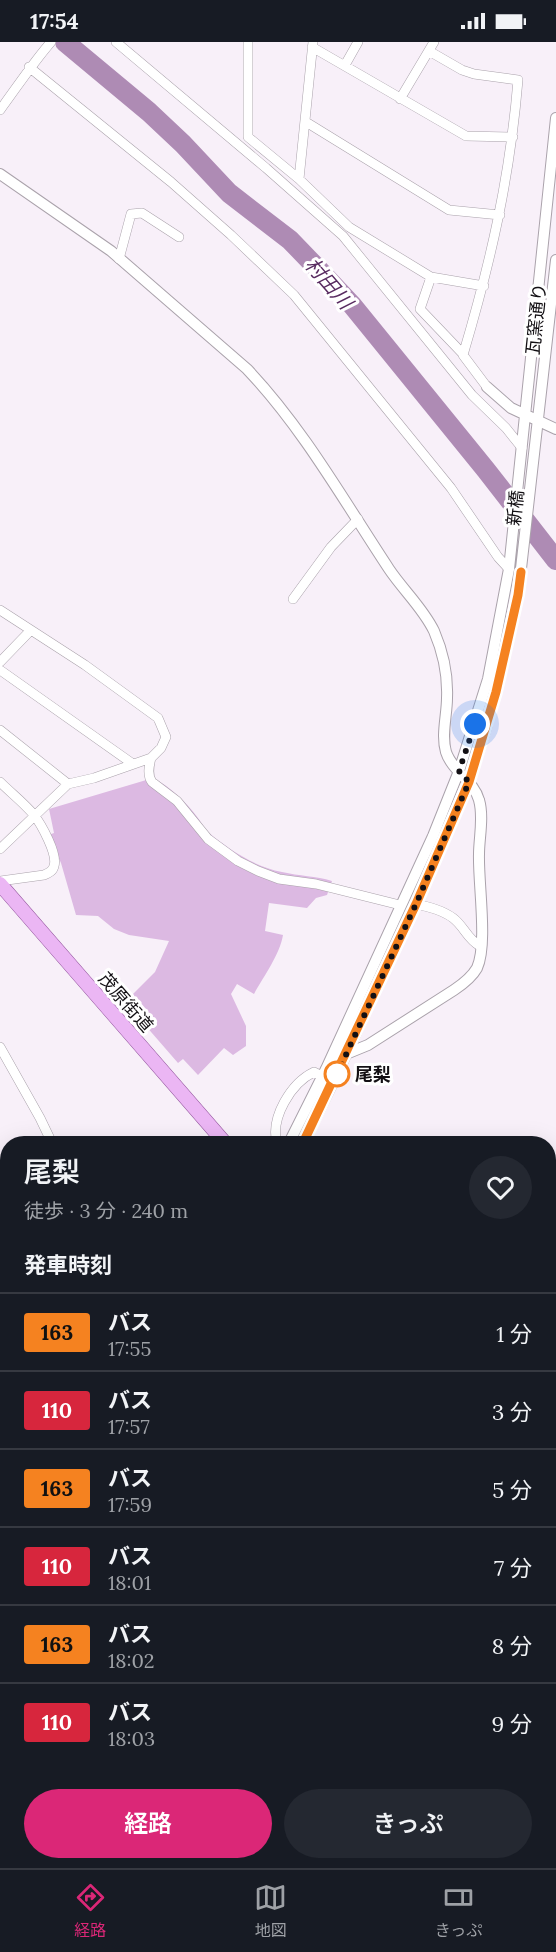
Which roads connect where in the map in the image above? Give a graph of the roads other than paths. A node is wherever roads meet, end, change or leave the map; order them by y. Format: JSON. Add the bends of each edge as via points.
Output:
{"nodes":[{"id":1,"x":51,"y":42,"type":"edge"},
{"id":2,"x":116,"y":42,"type":"edge"},
{"id":3,"x":248,"y":42,"type":"edge"},
{"id":4,"x":358,"y":42,"type":"edge"},
{"id":5,"x":313,"y":44,"type":"edge"},
{"id":6,"x":431,"y":46,"type":"edge"},
{"id":7,"x":345,"y":65,"type":"junction"},
{"id":8,"x":29,"y":67,"type":"junction"},
{"id":9,"x":400,"y":99,"type":"junction"},
{"id":10,"x":0,"y":110,"type":"edge"},
{"id":11,"x":556,"y":118,"type":"edge"},
{"id":12,"x":306,"y":122,"type":"junction"},
{"id":13,"x":513,"y":137,"type":"junction"},
{"id":14,"x":0,"y":174,"type":"edge"},
{"id":15,"x":299,"y":179,"type":"junction"},
{"id":16,"x":500,"y":215,"type":"junction"},
{"id":17,"x":179,"y":237,"type":"dead end"},
{"id":18,"x":119,"y":259,"type":"junction"},
{"id":19,"x":556,"y":260,"type":"edge"},
{"id":20,"x":431,"y":277,"type":"junction"},
{"id":21,"x":484,"y":286,"type":"junction"},
{"id":22,"x":464,"y":354,"type":"junction"},
{"id":23,"x":487,"y":387,"type":"joint"},
{"id":24,"x":526,"y":415,"type":"junction"},
{"id":25,"x":539,"y":420,"type":"junction"},
{"id":26,"x":556,"y":429,"type":"edge"},
{"id":27,"x":522,"y":448,"type":"junction"},
{"id":28,"x":533,"y":459,"type":"joint"},
{"id":29,"x":358,"y":519,"type":"junction"},
{"id":30,"x":509,"y":568,"type":"junction"},
{"id":31,"x":293,"y":599,"type":"dead end"},
{"id":32,"x":0,"y":610,"type":"edge"},
{"id":33,"x":30,"y":631,"type":"junction"},
{"id":34,"x":0,"y":662,"type":"edge"},
{"id":35,"x":0,"y":670,"type":"edge"},
{"id":36,"x":0,"y":730,"type":"edge"},
{"id":37,"x":151,"y":758,"type":"junction"},
{"id":38,"x":133,"y":764,"type":"junction"},
{"id":39,"x":459,"y":771,"type":"junction"},
{"id":40,"x":0,"y":782,"type":"edge"},
{"id":41,"x":469,"y":782,"type":"junction"},
{"id":42,"x":68,"y":784,"type":"junction"},
{"id":43,"x":35,"y":816,"type":"junction"},
{"id":44,"x":0,"y":849,"type":"edge"},
{"id":45,"x":0,"y":882,"type":"edge"},
{"id":46,"x":416,"y":904,"type":"junction"},
{"id":47,"x":400,"y":905,"type":"junction"},
{"id":48,"x":480,"y":946,"type":"junction"},
{"id":49,"x":0,"y":1047,"type":"edge"},
{"id":50,"x":346,"y":1054,"type":"junction"},
{"id":51,"x":322,"y":1076,"type":"junction"},
{"id":52,"x":49,"y":1136,"type":"edge"},
{"id":53,"x":219,"y":1136,"type":"edge"},
{"id":54,"x":276,"y":1136,"type":"edge"},
{"id":55,"x":292,"y":1136,"type":"edge"},
{"id":56,"x":306,"y":1136,"type":"edge"}],
"edges":[{"from":1,"to":8,"type":"street"},
{"from":2,"to":27,"type":"street","via":[[343,236],[472,394]]},
{"from":3,"to":15,"type":"street","via":[[248,137]]},
{"from":4,"to":7,"type":"street"},
{"from":5,"to":7,"type":"street"},
{"from":5,"to":12,"type":"street"},
{"from":6,"to":9,"type":"street"},
{"from":6,"to":13,"type":"street","via":[[474,74],[518,80]]},
{"from":7,"to":9,"type":"street"},
{"from":8,"to":10,"type":"street"},
{"from":8,"to":30,"type":"street","via":[[171,182],[294,295],[444,479]]},
{"from":9,"to":13,"type":"street","via":[[466,136]]},
{"from":11,"to":24,"type":"street","name":"瓦窯通り"},
{"from":12,"to":15,"type":"street"},
{"from":12,"to":16,"type":"street","via":[[449,210]]},
{"from":13,"to":16,"type":"street"},
{"from":14,"to":18,"type":"street"},
{"from":15,"to":20,"type":"street","via":[[349,227]]},
{"from":16,"to":21,"type":"street"},
{"from":17,"to":18,"type":"street","via":[[142,213],[131,214]]},
{"from":18,"to":29,"type":"street","via":[[261,383]]},
{"from":19,"to":25,"type":"street","name":"瓦窯通り"},
{"from":20,"to":21,"type":"street"},
{"from":20,"to":22,"type":"street","via":[[420,309]]},
{"from":21,"to":22,"type":"street"},
{"from":22,"to":23,"type":"street"},
{"from":23,"to":24,"type":"street","via":[[502,402]]},
{"from":24,"to":25,"type":"street"},
{"from":24,"to":27,"type":"street","name":"瓦窯通り"},
{"from":25,"to":26,"type":"street"},
{"from":25,"to":28,"type":"street","name":"瓦窯通り"},
{"from":27,"to":30,"type":"street","name":"新橋"},
{"from":28,"to":41,"type":"street","name":"新橋","via":[[518,595],[496,692]]},
{"from":29,"to":31,"type":"street"},
{"from":29,"to":39,"type":"street","via":[[434,631],[446,669],[446,753]]},
{"from":30,"to":39,"type":"street","via":[[488,680]]},
{"from":32,"to":33,"type":"street"},
{"from":33,"to":34,"type":"street"},
{"from":33,"to":37,"type":"street","via":[[158,718],[166,737]]},
{"from":35,"to":38,"type":"street"},
{"from":36,"to":42,"type":"street"},
{"from":37,"to":38,"type":"street"},
{"from":37,"to":47,"type":"street","via":[[149,779],[177,801],[208,839],[238,861],[279,879]]},
{"from":38,"to":42,"type":"street"},
{"from":39,"to":41,"type":"street"},
{"from":39,"to":47,"type":"street"},
{"from":40,"to":43,"type":"street"},
{"from":41,"to":46,"type":"street"},
{"from":41,"to":48,"type":"street","via":[[480,808]]},
{"from":42,"to":43,"type":"street"},
{"from":43,"to":44,"type":"street"},
{"from":43,"to":45,"type":"street","via":[[51,846],[51,872]]},
{"from":45,"to":53,"type":"main road","name":"茂原街道"},
{"from":46,"to":48,"type":"street","via":[[454,918]]},
{"from":46,"to":50,"type":"street"},
{"from":47,"to":51,"type":"street"},
{"from":48,"to":50,"type":"street","via":[[477,968],[467,981],[368,1045]]},
{"from":49,"to":52,"type":"street"},
{"from":50,"to":56,"type":"street"},
{"from":51,"to":54,"type":"street","via":[[314,1072],[294,1088],[285,1102]]},
{"from":51,"to":55,"type":"street"}]}
